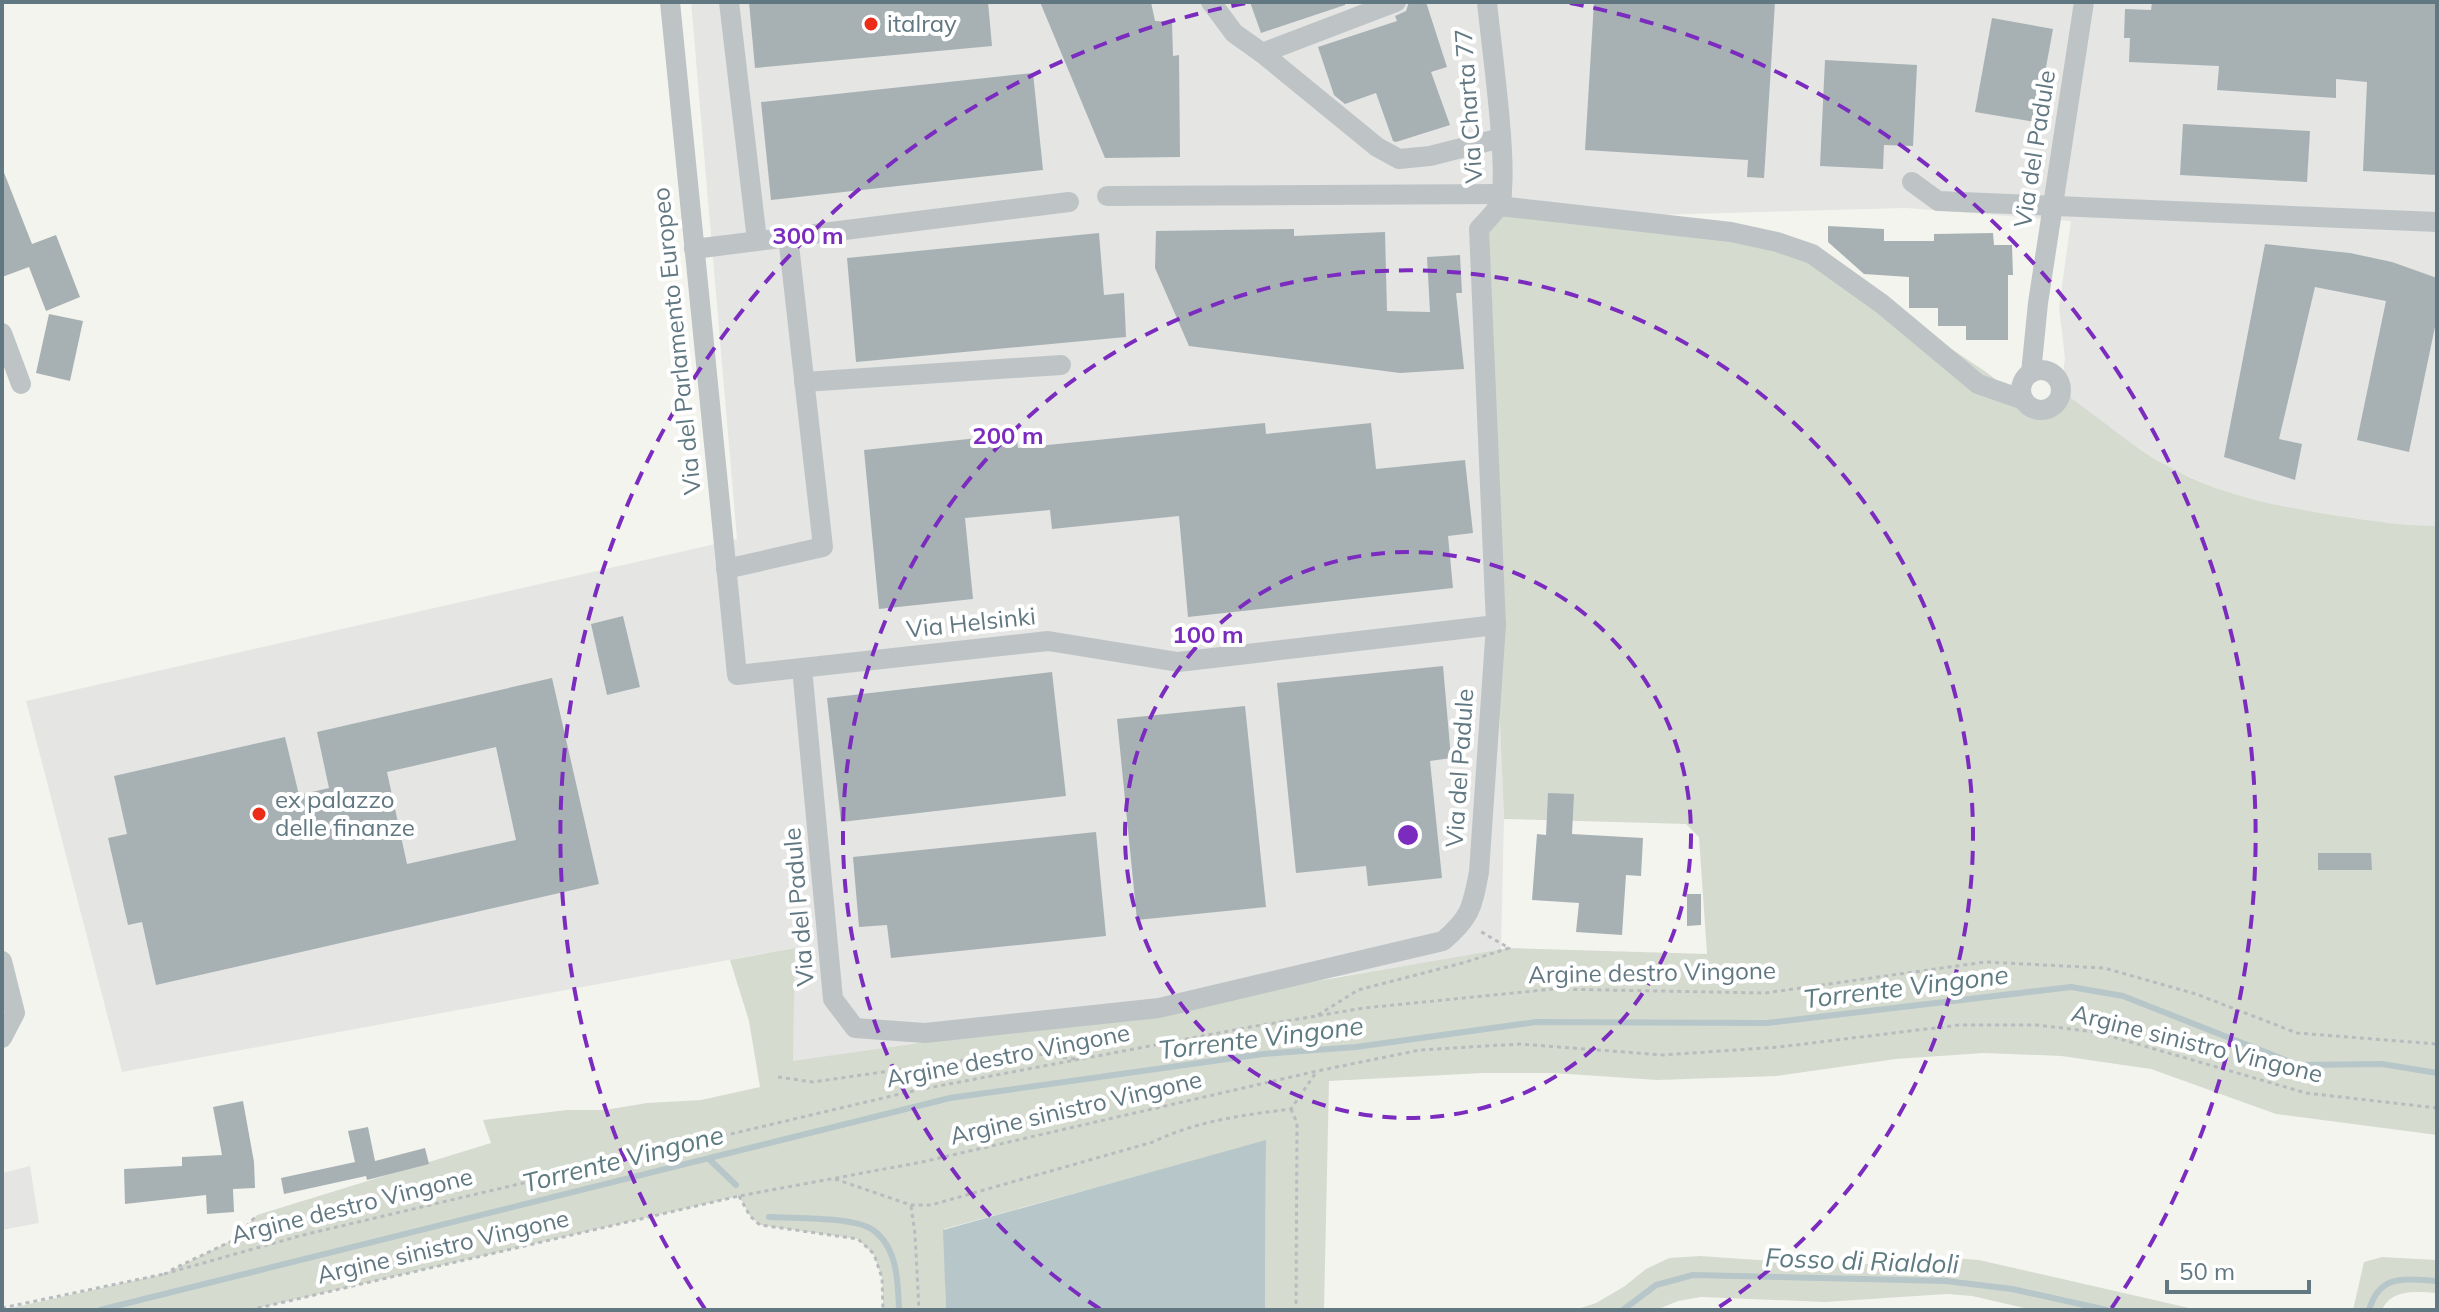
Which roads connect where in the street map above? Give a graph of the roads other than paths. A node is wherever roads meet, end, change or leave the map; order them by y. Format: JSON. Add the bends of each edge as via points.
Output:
{"nodes":[{"id":1,"x":670,"y":2,"type":"edge"},
{"id":2,"x":729,"y":2,"type":"edge"},
{"id":3,"x":1211,"y":2,"type":"edge"},
{"id":4,"x":1396,"y":2,"type":"edge"},
{"id":5,"x":1487,"y":2,"type":"edge"},
{"id":6,"x":2084,"y":2,"type":"edge"},
{"id":7,"x":1262,"y":53,"type":"junction"},
{"id":8,"x":1501,"y":138,"type":"junction"},
{"id":9,"x":1912,"y":182,"type":"dead end"},
{"id":10,"x":1107,"y":196,"type":"dead end"},
{"id":11,"x":1500,"y":200,"type":"junction"},
{"id":12,"x":1069,"y":202,"type":"dead end"},
{"id":13,"x":2053,"y":205,"type":"junction"},
{"id":14,"x":2437,"y":222,"type":"edge"},
{"id":15,"x":788,"y":236,"type":"junction"},
{"id":16,"x":757,"y":240,"type":"junction"},
{"id":17,"x":694,"y":249,"type":"junction"},
{"id":18,"x":2038,"y":303,"type":"junction"},
{"id":19,"x":2,"y":333,"type":"edge"},
{"id":20,"x":1061,"y":365,"type":"dead end"},
{"id":21,"x":2031,"y":373,"type":"junction"},
{"id":22,"x":2052,"y":373,"type":"junction"},
{"id":23,"x":804,"y":382,"type":"junction"},
{"id":24,"x":21,"y":384,"type":"dead end"},
{"id":25,"x":2024,"y":400,"type":"junction"},
{"id":26,"x":726,"y":569,"type":"junction"},
{"id":27,"x":1496,"y":625,"type":"junction"},
{"id":28,"x":802,"y":668,"type":"junction"},
{"id":29,"x":737,"y":675,"type":"joint"},
{"id":30,"x":2,"y":961,"type":"edge"},
{"id":31,"x":2,"y":1038,"type":"edge"}],
"edges":[{"from":1,"to":17,"type":"street","name":"Via del Parlamento Europeo"},
{"from":2,"to":16,"type":"street"},
{"from":3,"to":7,"type":"street","via":[[1234,33]]},
{"from":4,"to":7,"type":"street"},
{"from":5,"to":8,"type":"street","name":"Via Charta 77"},
{"from":6,"to":13,"type":"street","name":"Via del Padule"},
{"from":7,"to":8,"type":"street","via":[[1399,159]]},
{"from":8,"to":11,"type":"street","name":"Via Charta 77"},
{"from":9,"to":13,"type":"street","via":[[1938,201]]},
{"from":10,"to":11,"type":"street"},
{"from":11,"to":25,"type":"street","name":"Via del Padule","via":[[1731,232],[1812,254],[1978,384]]},
{"from":11,"to":27,"type":"street","name":"Via del Padule","via":[[1479,229]]},
{"from":12,"to":15,"type":"street"},
{"from":13,"to":14,"type":"street"},
{"from":13,"to":18,"type":"street","name":"Via del Padule"},
{"from":15,"to":16,"type":"street"},
{"from":15,"to":23,"type":"street"},
{"from":16,"to":17,"type":"street"},
{"from":17,"to":26,"type":"street","name":"Via del Parlamento Europeo"},
{"from":18,"to":21,"type":"street","name":"Via del Padule"},
{"from":18,"to":22,"type":"street","name":"Via del Padule"},
{"from":19,"to":24,"type":"street"},
{"from":20,"to":23,"type":"street"},
{"from":21,"to":22,"type":"street"},
{"from":21,"to":25,"type":"street","name":"Via del Padule","via":[[2021,388]]},
{"from":22,"to":25,"type":"street","name":"Via del Padule","via":[[2061,391],[2053,405],[2036,409]]},
{"from":23,"to":26,"type":"street","via":[[823,547]]},
{"from":26,"to":29,"type":"street","name":"Via del Parlamento Europeo"},
{"from":27,"to":28,"type":"street","name":"Via Helsinki","via":[[1178,662],[1048,641]]},
{"from":27,"to":28,"type":"street","name":"Via del Padule","via":[[1479,872],[1464,923],[1443,941],[1159,1008],[925,1033],[855,1028],[833,999]]},
{"from":28,"to":29,"type":"street","name":"Via Helsinki"},
{"from":30,"to":31,"type":"street","via":[[15,1013]]}]}
